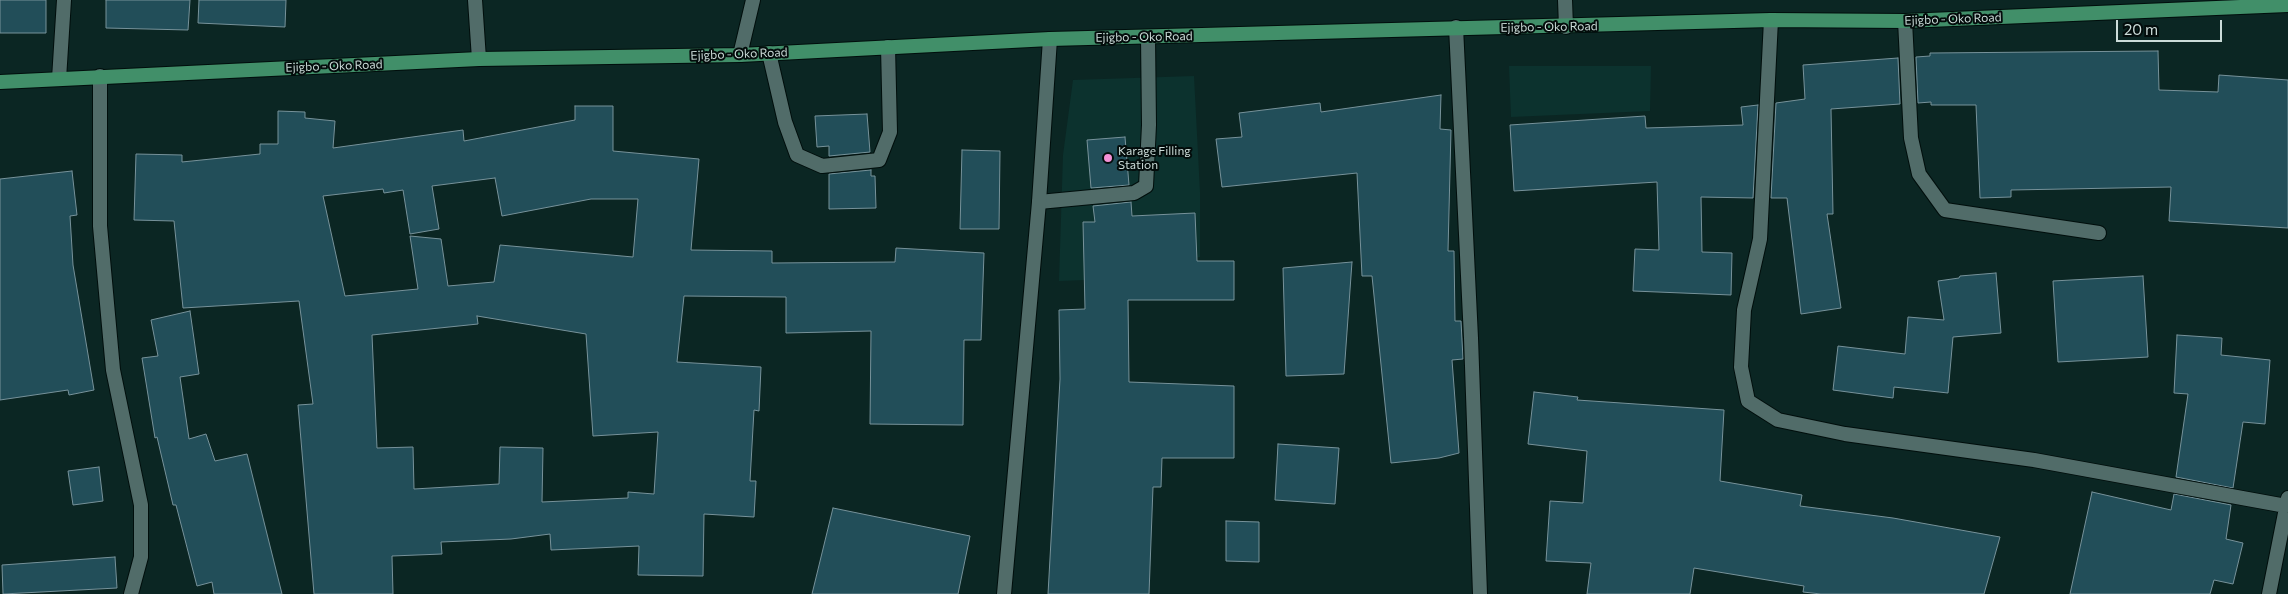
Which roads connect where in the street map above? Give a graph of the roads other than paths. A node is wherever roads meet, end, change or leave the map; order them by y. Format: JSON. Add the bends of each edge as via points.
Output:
{"nodes":[{"id":1,"x":64,"y":0,"type":"edge"},
{"id":2,"x":475,"y":0,"type":"edge"},
{"id":3,"x":753,"y":0,"type":"edge"},
{"id":4,"x":1565,"y":0,"type":"edge"},
{"id":5,"x":2288,"y":5,"type":"edge"},
{"id":6,"x":1771,"y":20,"type":"junction"},
{"id":7,"x":1905,"y":21,"type":"junction"},
{"id":8,"x":1566,"y":27,"type":"junction"},
{"id":9,"x":1456,"y":28,"type":"junction"},
{"id":10,"x":1148,"y":37,"type":"junction"},
{"id":11,"x":1050,"y":39,"type":"junction"},
{"id":12,"x":888,"y":47,"type":"junction"},
{"id":13,"x":769,"y":53,"type":"junction"},
{"id":14,"x":740,"y":55,"type":"junction"},
{"id":15,"x":478,"y":60,"type":"junction"},
{"id":16,"x":100,"y":76,"type":"junction"},
{"id":17,"x":59,"y":79,"type":"junction"},
{"id":18,"x":0,"y":82,"type":"edge"},
{"id":19,"x":1040,"y":202,"type":"junction"},
{"id":20,"x":2099,"y":233,"type":"dead end"},
{"id":21,"x":2287,"y":502,"type":"edge"},
{"id":22,"x":131,"y":594,"type":"edge"},
{"id":23,"x":1004,"y":594,"type":"edge"},
{"id":24,"x":1480,"y":594,"type":"edge"},
{"id":25,"x":2269,"y":594,"type":"edge"}],
"edges":[{"from":1,"to":17,"type":"street"},
{"from":2,"to":15,"type":"street"},
{"from":3,"to":14,"type":"street"},
{"from":4,"to":8,"type":"street"},
{"from":5,"to":7,"type":"main road","name":"Ejigbo - Oko Road"},
{"from":6,"to":7,"type":"main road","name":"Ejigbo - Oko Road"},
{"from":6,"to":8,"type":"main road","name":"Ejigbo - Oko Road"},
{"from":6,"to":21,"type":"street","via":[[1760,239],[1744,310],[1741,367],[1748,401],[1778,420],[1845,434],[2034,460]]},
{"from":7,"to":20,"type":"street","via":[[1911,138],[1919,174],[1945,210]]},
{"from":8,"to":9,"type":"main road","name":"Ejigbo - Oko Road"},
{"from":9,"to":10,"type":"main road","name":"Ejigbo - Oko Road"},
{"from":9,"to":24,"type":"street","via":[[1472,338]]},
{"from":10,"to":11,"type":"main road","name":"Ejigbo - Oko Road"},
{"from":10,"to":19,"type":"street","via":[[1146,186],[1134,193]]},
{"from":11,"to":12,"type":"main road","name":"Ejigbo - Oko Road"},
{"from":11,"to":19,"type":"street"},
{"from":12,"to":13,"type":"main road","name":"Ejigbo - Oko Road"},
{"from":12,"to":13,"type":"street","via":[[890,132],[879,160],[822,166],[797,155],[785,122]]},
{"from":13,"to":14,"type":"main road","name":"Ejigbo - Oko Road"},
{"from":14,"to":15,"type":"main road","name":"Ejigbo - Oko Road"},
{"from":15,"to":16,"type":"main road","name":"Ejigbo - Oko Road"},
{"from":16,"to":17,"type":"main road","name":"Ejigbo - Oko Road"},
{"from":16,"to":22,"type":"street","via":[[100,226],[113,370],[141,505],[141,557]]},
{"from":17,"to":18,"type":"main road","name":"Ejigbo - Oko Road"},
{"from":19,"to":23,"type":"street"},
{"from":21,"to":25,"type":"street"}]}
